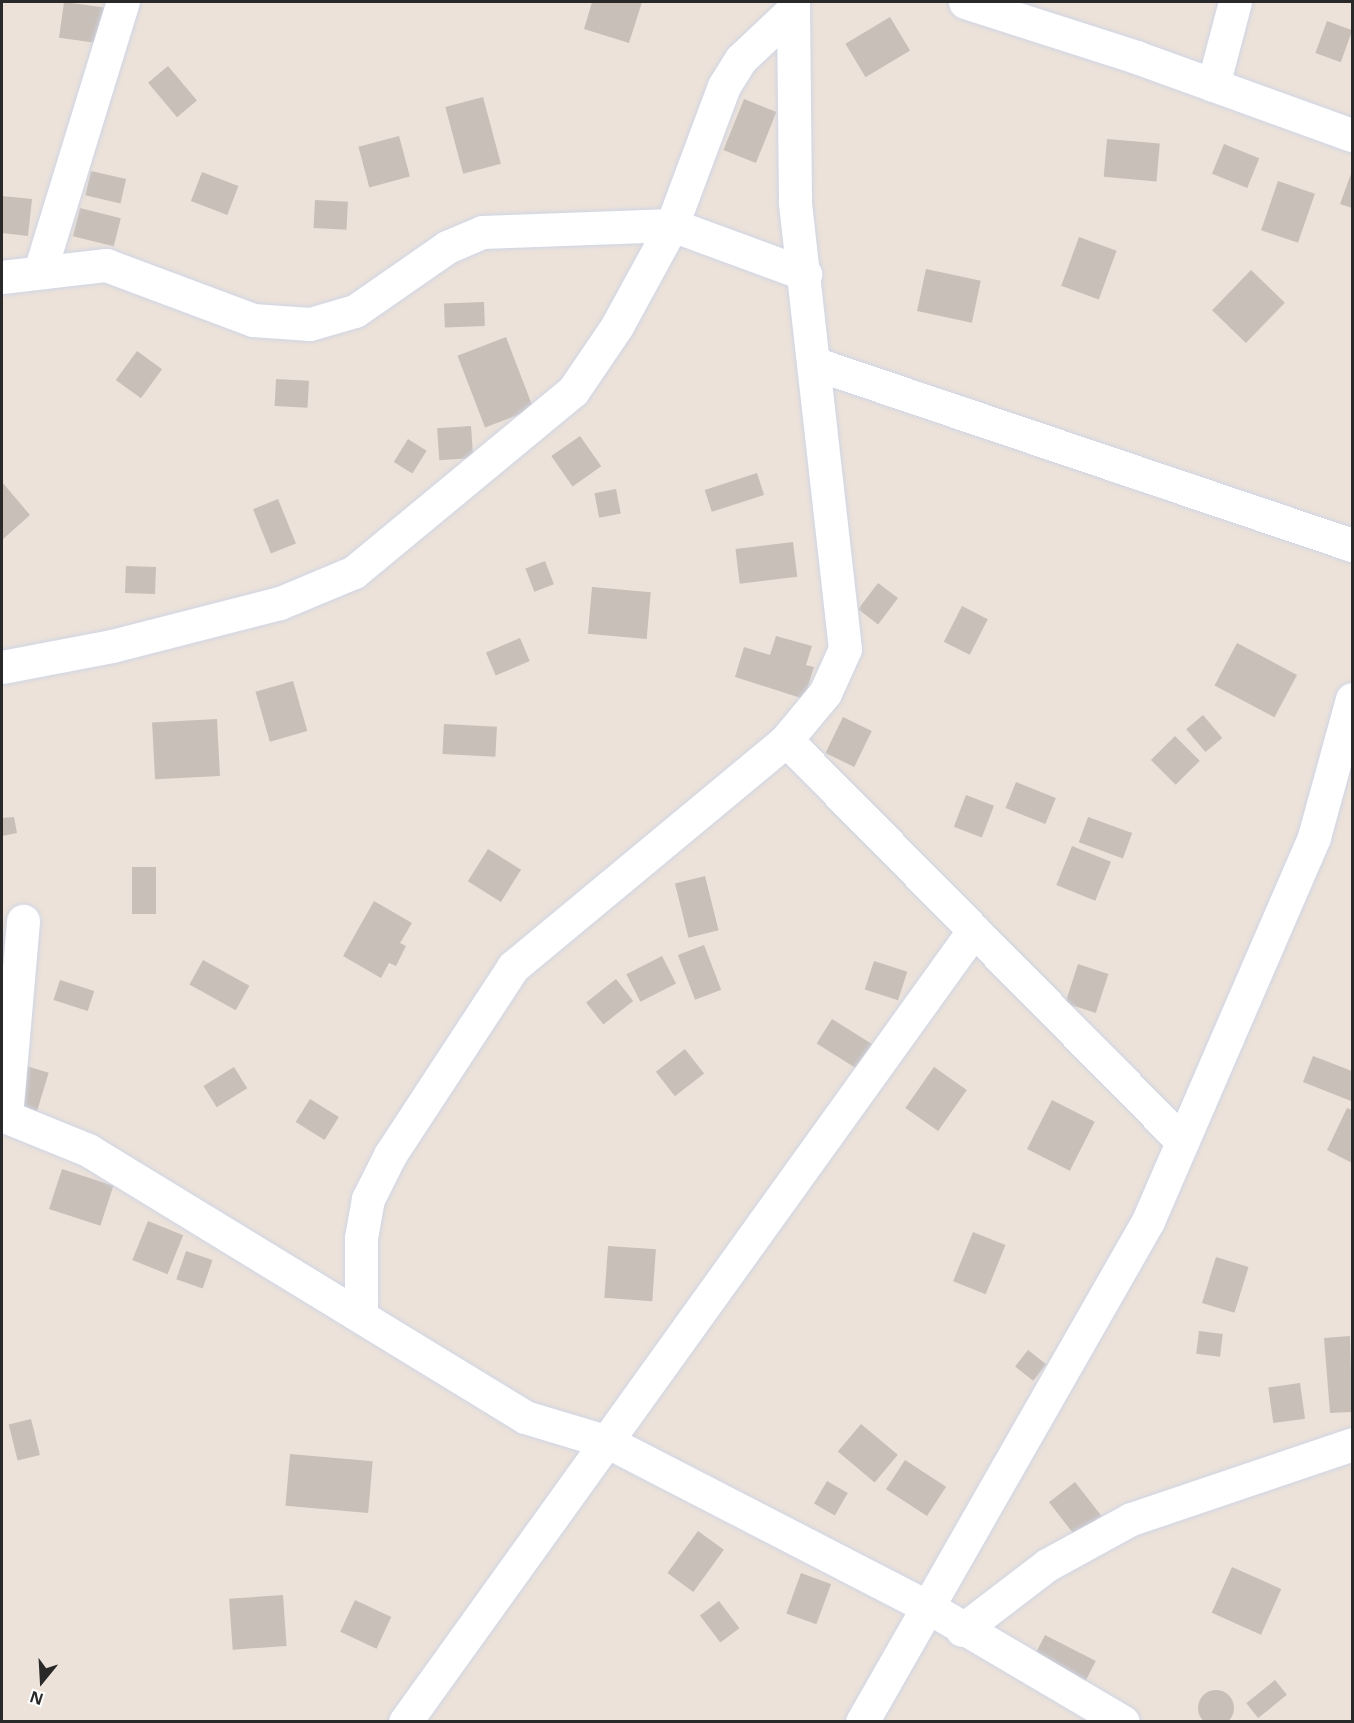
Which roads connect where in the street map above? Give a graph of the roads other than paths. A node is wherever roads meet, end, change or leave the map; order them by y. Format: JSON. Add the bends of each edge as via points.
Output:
{"nodes":[{"id":1,"x":123,"y":2,"type":"edge"},
{"id":2,"x":965,"y":2,"type":"edge"},
{"id":3,"x":1235,"y":2,"type":"edge"},
{"id":4,"x":793,"y":6,"type":"edge"},
{"id":5,"x":1213,"y":85,"type":"junction"},
{"id":6,"x":1353,"y":135,"type":"edge"},
{"id":7,"x":672,"y":225,"type":"junction"},
{"id":8,"x":40,"y":271,"type":"junction"},
{"id":9,"x":805,"y":274,"type":"junction"},
{"id":10,"x":2,"y":277,"type":"edge"},
{"id":11,"x":816,"y":364,"type":"junction"},
{"id":12,"x":1353,"y":545,"type":"edge"},
{"id":13,"x":2,"y":667,"type":"edge"},
{"id":14,"x":1352,"y":702,"type":"edge"},
{"id":15,"x":786,"y":740,"type":"junction"},
{"id":16,"x":23,"y":921,"type":"dead end"},
{"id":17,"x":974,"y":930,"type":"junction"},
{"id":18,"x":4,"y":1116,"type":"edge"},
{"id":19,"x":1182,"y":1141,"type":"junction"},
{"id":20,"x":361,"y":1315,"type":"junction"},
{"id":21,"x":608,"y":1442,"type":"junction"},
{"id":22,"x":1353,"y":1444,"type":"edge"},
{"id":23,"x":928,"y":1607,"type":"junction"},
{"id":24,"x":962,"y":1630,"type":"junction"},
{"id":25,"x":405,"y":1722,"type":"edge"},
{"id":26,"x":862,"y":1722,"type":"edge"},
{"id":27,"x":1123,"y":1722,"type":"edge"}],
"edges":[{"from":1,"to":8,"type":"street"},
{"from":2,"to":5,"type":"street"},
{"from":3,"to":5,"type":"street"},
{"from":4,"to":7,"type":"street","via":[[741,59],[724,86]]},
{"from":4,"to":9,"type":"street","via":[[795,201]]},
{"from":5,"to":6,"type":"street"},
{"from":7,"to":8,"type":"street","via":[[482,232],[447,247],[355,311],[310,324],[253,320],[106,265]]},
{"from":7,"to":9,"type":"street"},
{"from":7,"to":13,"type":"street","via":[[617,326],[573,391],[354,572],[280,603],[112,646]]},
{"from":8,"to":10,"type":"street"},
{"from":9,"to":11,"type":"street"},
{"from":11,"to":12,"type":"street"},
{"from":11,"to":15,"type":"street","via":[[831,552],[843,613],[845,649],[825,693]]},
{"from":14,"to":19,"type":"street","via":[[1314,837]]},
{"from":15,"to":17,"type":"street"},
{"from":15,"to":20,"type":"street","via":[[513,967],[390,1155],[368,1199],[361,1238]]},
{"from":16,"to":18,"type":"street"},
{"from":17,"to":19,"type":"street"},
{"from":17,"to":21,"type":"street"},
{"from":18,"to":20,"type":"street","via":[[88,1150]]},
{"from":19,"to":23,"type":"street","via":[[1148,1221]]},
{"from":20,"to":21,"type":"street","via":[[463,1382],[525,1417]]},
{"from":21,"to":23,"type":"street"},
{"from":21,"to":25,"type":"street"},
{"from":22,"to":24,"type":"street","via":[[1131,1519],[1047,1565]]},
{"from":23,"to":24,"type":"street"},
{"from":23,"to":26,"type":"street"},
{"from":24,"to":27,"type":"street"}]}
